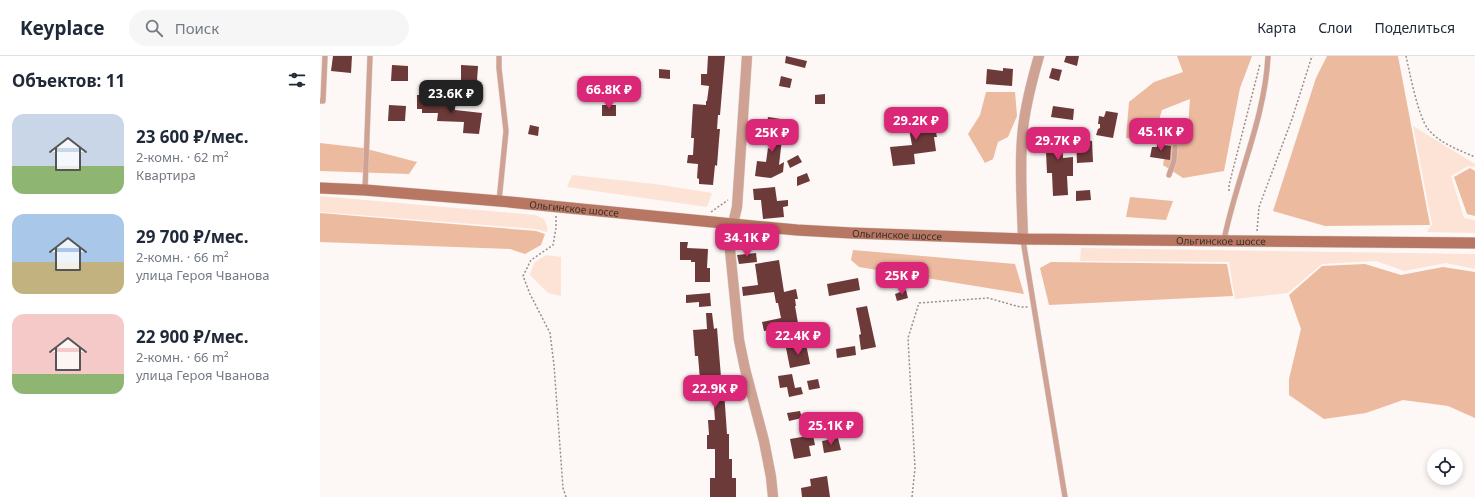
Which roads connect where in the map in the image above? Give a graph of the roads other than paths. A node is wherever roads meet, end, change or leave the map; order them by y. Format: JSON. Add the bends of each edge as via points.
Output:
{"nodes":[{"id":1,"x":325,"y":56,"type":"edge"},
{"id":2,"x":370,"y":56,"type":"edge"},
{"id":3,"x":499,"y":56,"type":"edge"},
{"id":4,"x":746,"y":56,"type":"edge"},
{"id":5,"x":1039,"y":56,"type":"edge"},
{"id":6,"x":1268,"y":56,"type":"edge"},
{"id":7,"x":320,"y":101,"type":"edge"},
{"id":8,"x":1175,"y":147,"type":"dead end"},
{"id":9,"x":1169,"y":175,"type":"dead end"},
{"id":10,"x":320,"y":188,"type":"edge"},
{"id":11,"x":365,"y":190,"type":"junction"},
{"id":12,"x":499,"y":201,"type":"junction"},
{"id":13,"x":733,"y":224,"type":"junction"},
{"id":14,"x":1023,"y":238,"type":"junction"},
{"id":15,"x":1224,"y":240,"type":"junction"},
{"id":16,"x":1475,"y":243,"type":"edge"},
{"id":17,"x":773,"y":497,"type":"edge"},
{"id":18,"x":1065,"y":497,"type":"edge"}],
"edges":[{"from":1,"to":7,"type":"lane","via":[[324,101]]},
{"from":2,"to":11,"type":"lane"},
{"from":3,"to":12,"type":"lane","via":[[506,131]]},
{"from":4,"to":13,"type":"street","via":[[737,207]]},
{"from":5,"to":14,"type":"street","via":[[1025,110],[1023,130]]},
{"from":6,"to":15,"type":"lane","via":[[1267,73],[1250,150],[1228,216]]},
{"from":8,"to":9,"type":"lane"},
{"from":10,"to":11,"type":"main road","name":"Ольгинское шоссе"},
{"from":11,"to":12,"type":"main road","name":"Ольгинское шоссе"},
{"from":12,"to":13,"type":"main road","name":"Ольгинское шоссе"},
{"from":13,"to":14,"type":"main road","name":"Ольгинское шоссе","via":[[851,233]]},
{"from":13,"to":17,"type":"street","via":[[729,240],[739,340],[764,441]]},
{"from":14,"to":15,"type":"main road","name":"Ольгинское шоссе"},
{"from":14,"to":18,"type":"lane"},
{"from":15,"to":16,"type":"main road","name":"Ольгинское шоссе"}]}
